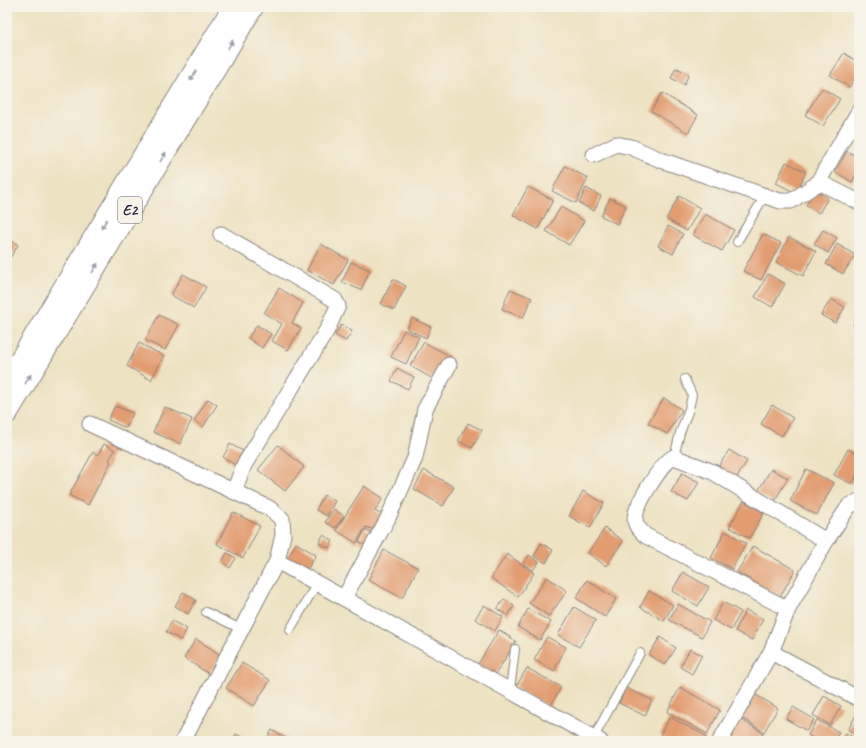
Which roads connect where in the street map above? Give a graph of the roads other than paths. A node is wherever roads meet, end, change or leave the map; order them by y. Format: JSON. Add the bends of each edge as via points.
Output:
{"nodes":[{"id":1,"x":234,"y":7,"type":"edge"},
{"id":2,"x":252,"y":7,"type":"edge"},
{"id":3,"x":859,"y":111,"type":"edge"},
{"id":4,"x":594,"y":155,"type":"dead end"},
{"id":5,"x":814,"y":186,"type":"junction"},
{"id":6,"x":764,"y":197,"type":"junction"},
{"id":7,"x":859,"y":202,"type":"edge"},
{"id":8,"x":221,"y":234,"type":"dead end"},
{"id":9,"x":737,"y":242,"type":"dead end"},
{"id":10,"x":449,"y":365,"type":"dead end"},
{"id":11,"x":685,"y":378,"type":"dead end"},
{"id":12,"x":7,"y":383,"type":"edge"},
{"id":13,"x":7,"y":412,"type":"edge"},
{"id":14,"x":90,"y":424,"type":"dead end"},
{"id":15,"x":674,"y":457,"type":"junction"},
{"id":16,"x":234,"y":491,"type":"junction"},
{"id":17,"x":859,"y":501,"type":"edge"},
{"id":18,"x":826,"y":541,"type":"junction"},
{"id":19,"x":277,"y":561,"type":"junction"},
{"id":20,"x":317,"y":583,"type":"junction"},
{"id":21,"x":344,"y":598,"type":"junction"},
{"id":22,"x":788,"y":609,"type":"junction"},
{"id":23,"x":206,"y":612,"type":"dead end"},
{"id":24,"x":241,"y":629,"type":"junction"},
{"id":25,"x":290,"y":630,"type":"dead end"},
{"id":26,"x":515,"y":649,"type":"dead end"},
{"id":27,"x":771,"y":652,"type":"junction"},
{"id":28,"x":640,"y":653,"type":"dead end"},
{"id":29,"x":510,"y":690,"type":"junction"},
{"id":30,"x":859,"y":700,"type":"edge"},
{"id":31,"x":597,"y":739,"type":"edge"},
{"id":32,"x":183,"y":741,"type":"edge"},
{"id":33,"x":720,"y":741,"type":"edge"}],
"edges":[{"from":1,"to":12,"type":"highway","number":"E2","one_way":true},
{"from":13,"to":2,"type":"highway","number":"E2","one_way":true},
{"from":3,"to":5,"type":"street"},
{"from":4,"to":6,"type":"street","via":[[616,144],[630,146],[661,160]]},
{"from":5,"to":6,"type":"street","via":[[791,201]]},
{"from":5,"to":7,"type":"street","via":[[825,185]]},
{"from":6,"to":9,"type":"lane"},
{"from":8,"to":16,"type":"street","via":[[335,300],[338,306],[327,330],[244,465]]},
{"from":10,"to":21,"type":"street","via":[[425,409],[418,449],[403,486]]},
{"from":11,"to":15,"type":"lane","via":[[692,395]]},
{"from":14,"to":16,"type":"street"},
{"from":15,"to":18,"type":"street","via":[[713,472]]},
{"from":15,"to":22,"type":"street","via":[[667,460],[645,492],[635,518],[637,527],[646,536]]},
{"from":16,"to":19,"type":"street","via":[[270,508],[282,519],[284,536]]},
{"from":17,"to":18,"type":"street","via":[[849,506]]},
{"from":18,"to":22,"type":"street"},
{"from":19,"to":20,"type":"street"},
{"from":19,"to":24,"type":"street"},
{"from":20,"to":21,"type":"street"},
{"from":20,"to":25,"type":"lane"},
{"from":21,"to":29,"type":"street"},
{"from":22,"to":27,"type":"street"},
{"from":23,"to":24,"type":"lane"},
{"from":24,"to":32,"type":"street"},
{"from":26,"to":29,"type":"lane"},
{"from":27,"to":30,"type":"street"},
{"from":27,"to":33,"type":"street"},
{"from":28,"to":31,"type":"lane"},
{"from":29,"to":31,"type":"street"}]}
